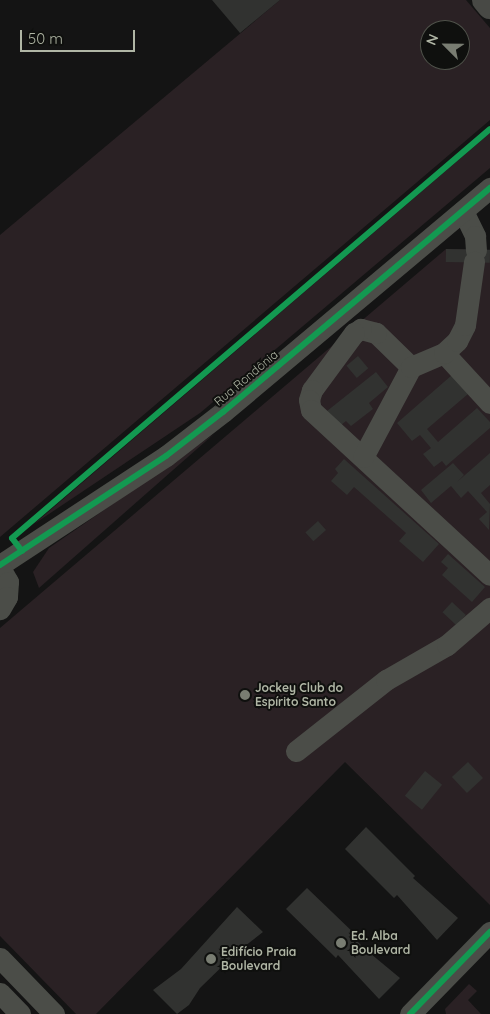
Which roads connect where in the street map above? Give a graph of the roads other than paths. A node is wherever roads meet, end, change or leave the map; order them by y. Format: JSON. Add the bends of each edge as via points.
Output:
{"nodes":[{"id":1,"x":485,"y":0,"type":"edge"},
{"id":2,"x":490,"y":6,"type":"edge"},
{"id":3,"x":490,"y":188,"type":"edge"},
{"id":4,"x":463,"y":211,"type":"junction"},
{"id":5,"x":444,"y":353,"type":"junction"},
{"id":6,"x":411,"y":367,"type":"junction"},
{"id":7,"x":490,"y":403,"type":"edge"},
{"id":8,"x":363,"y":458,"type":"junction"},
{"id":9,"x":0,"y":567,"type":"edge"},
{"id":10,"x":490,"y":575,"type":"edge"},
{"id":11,"x":490,"y":608,"type":"edge"},
{"id":12,"x":0,"y":609,"type":"edge"},
{"id":13,"x":296,"y":751,"type":"dead end"},
{"id":14,"x":490,"y":932,"type":"edge"},
{"id":15,"x":0,"y":958,"type":"edge"},
{"id":16,"x":0,"y":993,"type":"edge"},
{"id":17,"x":20,"y":1014,"type":"edge"},
{"id":18,"x":54,"y":1014,"type":"edge"},
{"id":19,"x":410,"y":1014,"type":"edge"}],
"edges":[{"from":1,"to":2,"type":"main road"},
{"from":3,"to":4,"type":"street","name":"Rua Rondônia"},
{"from":4,"to":5,"type":"street","via":[[475,236],[475,256],[464,325],[457,341]]},
{"from":4,"to":9,"type":"street","name":"Rua Rondônia","via":[[216,418],[166,456]]},
{"from":5,"to":6,"type":"street"},
{"from":5,"to":7,"type":"street"},
{"from":6,"to":8,"type":"street"},
{"from":6,"to":8,"type":"street","via":[[376,333],[361,329],[354,333],[312,390],[311,410]]},
{"from":8,"to":10,"type":"street"},
{"from":9,"to":12,"type":"street","name":"Rua Rondônia","via":[[8,582],[7,597]]},
{"from":11,"to":13,"type":"street","via":[[447,645],[380,684]]},
{"from":14,"to":19,"type":"street"},
{"from":15,"to":18,"type":"street"},
{"from":16,"to":17,"type":"street"}]}
